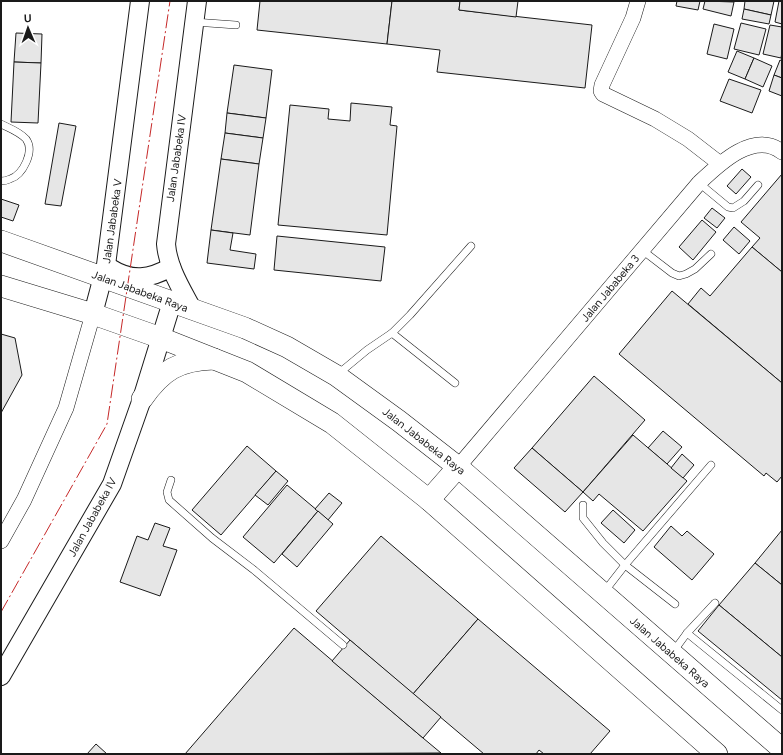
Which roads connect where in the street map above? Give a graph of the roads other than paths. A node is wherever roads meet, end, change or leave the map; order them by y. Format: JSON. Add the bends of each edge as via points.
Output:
{"nodes":[{"id":1,"x":140,"y":1,"type":"edge"},
{"id":2,"x":197,"y":1,"type":"edge"},
{"id":3,"x":638,"y":1,"type":"edge"},
{"id":4,"x":194,"y":22,"type":"junction"},
{"id":5,"x":236,"y":25,"type":"dead end"},
{"id":6,"x":1,"y":124,"type":"edge"},
{"id":7,"x":782,"y":152,"type":"edge"},
{"id":8,"x":719,"y":164,"type":"junction"},
{"id":9,"x":1,"y":181,"type":"edge"},
{"id":10,"x":699,"y":183,"type":"junction"},
{"id":11,"x":758,"y":185,"type":"dead end"},
{"id":12,"x":1,"y":241,"type":"edge"},
{"id":13,"x":471,"y":246,"type":"dead end"},
{"id":14,"x":642,"y":250,"type":"junction"},
{"id":15,"x":711,"y":254,"type":"dead end"},
{"id":16,"x":171,"y":267,"type":"junction"},
{"id":17,"x":105,"y":271,"type":"junction"},
{"id":18,"x":1,"y":286,"type":"edge"},
{"id":19,"x":172,"y":302,"type":"junction"},
{"id":20,"x":192,"y":309,"type":"junction"},
{"id":21,"x":93,"y":314,"type":"junction"},
{"id":22,"x":392,"y":333,"type":"junction"},
{"id":23,"x":161,"y":338,"type":"junction"},
{"id":24,"x":217,"y":359,"type":"junction"},
{"id":25,"x":337,"y":376,"type":"junction"},
{"id":26,"x":455,"y":383,"type":"dead end"},
{"id":27,"x":142,"y":399,"type":"junction"},
{"id":28,"x":711,"y":465,"type":"dead end"},
{"id":29,"x":458,"y":467,"type":"junction"},
{"id":30,"x":171,"y":480,"type":"dead end"},
{"id":31,"x":429,"y":500,"type":"junction"},
{"id":32,"x":583,"y":505,"type":"dead end"},
{"id":33,"x":1,"y":541,"type":"edge"},
{"id":34,"x":625,"y":565,"type":"junction"},
{"id":35,"x":603,"y":593,"type":"junction"},
{"id":36,"x":715,"y":603,"type":"dead end"},
{"id":37,"x":675,"y":604,"type":"dead end"},
{"id":38,"x":687,"y":633,"type":"junction"},
{"id":39,"x":343,"y":645,"type":"dead end"},
{"id":40,"x":672,"y":653,"type":"junction"},
{"id":41,"x":1,"y":676,"type":"edge"},
{"id":42,"x":782,"y":710,"type":"edge"},
{"id":43,"x":782,"y":749,"type":"edge"},
{"id":44,"x":717,"y":754,"type":"edge"}],
"edges":[{"from":1,"to":17,"type":"street","name":"Jalan Jababeka V"},
{"from":2,"to":4,"type":"street","name":"Jalan Jababeka IV"},
{"from":3,"to":8,"type":"street","via":[[601,91],[688,139]]},
{"from":4,"to":5,"type":"lane"},
{"from":4,"to":16,"type":"street","name":"Jalan Jababeka IV","via":[[167,229],[167,255]]},
{"from":6,"to":9,"type":"lane","via":[[26,140],[30,151],[26,163],[18,174],[12,179]]},
{"from":7,"to":8,"type":"street","name":"Jalan Jababeka 3","via":[[771,145],[757,145],[744,149]]},
{"from":8,"to":10,"type":"street","name":"Jalan Jababeka 3"},
{"from":10,"to":11,"type":"lane","via":[[728,208],[733,208],[744,201]]},
{"from":10,"to":14,"type":"street","name":"Jalan Jababeka 3"},
{"from":12,"to":17,"type":"main road","name":"Jalan Jababeka Raya"},
{"from":13,"to":22,"type":"lane"},
{"from":14,"to":15,"type":"lane","via":[[672,274],[679,276],[695,269]]},
{"from":14,"to":29,"type":"street","name":"Jalan Jababeka 3"},
{"from":16,"to":17,"type":"street","via":[[159,274],[145,277],[131,277]]},
{"from":16,"to":20,"type":"street","name":"Jalan Jababeka IV"},
{"from":17,"to":19,"type":"main road","name":"Jalan Jababeka Raya"},
{"from":17,"to":21,"type":"street","name":"Jalan Jababeka V"},
{"from":18,"to":21,"type":"main road"},
{"from":19,"to":20,"type":"main road","name":"Jalan Jababeka Raya"},
{"from":19,"to":23,"type":"street","name":"Jalan Jababeka IV"},
{"from":20,"to":25,"type":"main road","name":"Jalan Jababeka Raya","via":[[245,328],[287,347]]},
{"from":21,"to":23,"type":"main road"},
{"from":21,"to":33,"type":"street","name":"Jalan Jababeka V","via":[[66,408],[24,500]]},
{"from":22,"to":25,"type":"lane","via":[[367,350]]},
{"from":22,"to":26,"type":"lane"},
{"from":23,"to":24,"type":"main road"},
{"from":23,"to":27,"type":"street","name":"Jalan Jababeka IV"},
{"from":24,"to":27,"type":"main road","via":[[199,359],[166,372],[152,384]]},
{"from":24,"to":31,"type":"main road","via":[[247,372],[332,423]]},
{"from":25,"to":29,"type":"main road","name":"Jalan Jababeka Raya"},
{"from":27,"to":41,"type":"street","name":"Jalan Jababeka IV","via":[[112,484]]},
{"from":28,"to":34,"type":"lane"},
{"from":29,"to":31,"type":"main road"},
{"from":29,"to":35,"type":"main road","name":"Jalan Jababeka Raya"},
{"from":30,"to":39,"type":"lane","via":[[167,492],[169,500]]},
{"from":31,"to":44,"type":"main road"},
{"from":32,"to":34,"type":"lane","via":[[583,518]]},
{"from":34,"to":35,"type":"lane"},
{"from":34,"to":37,"type":"lane"},
{"from":35,"to":40,"type":"main road","name":"Jalan Jababeka Raya"},
{"from":36,"to":38,"type":"lane"},
{"from":38,"to":40,"type":"lane"},
{"from":38,"to":42,"type":"lane"},
{"from":40,"to":43,"type":"main road","name":"Jalan Jababeka Raya"}]}
